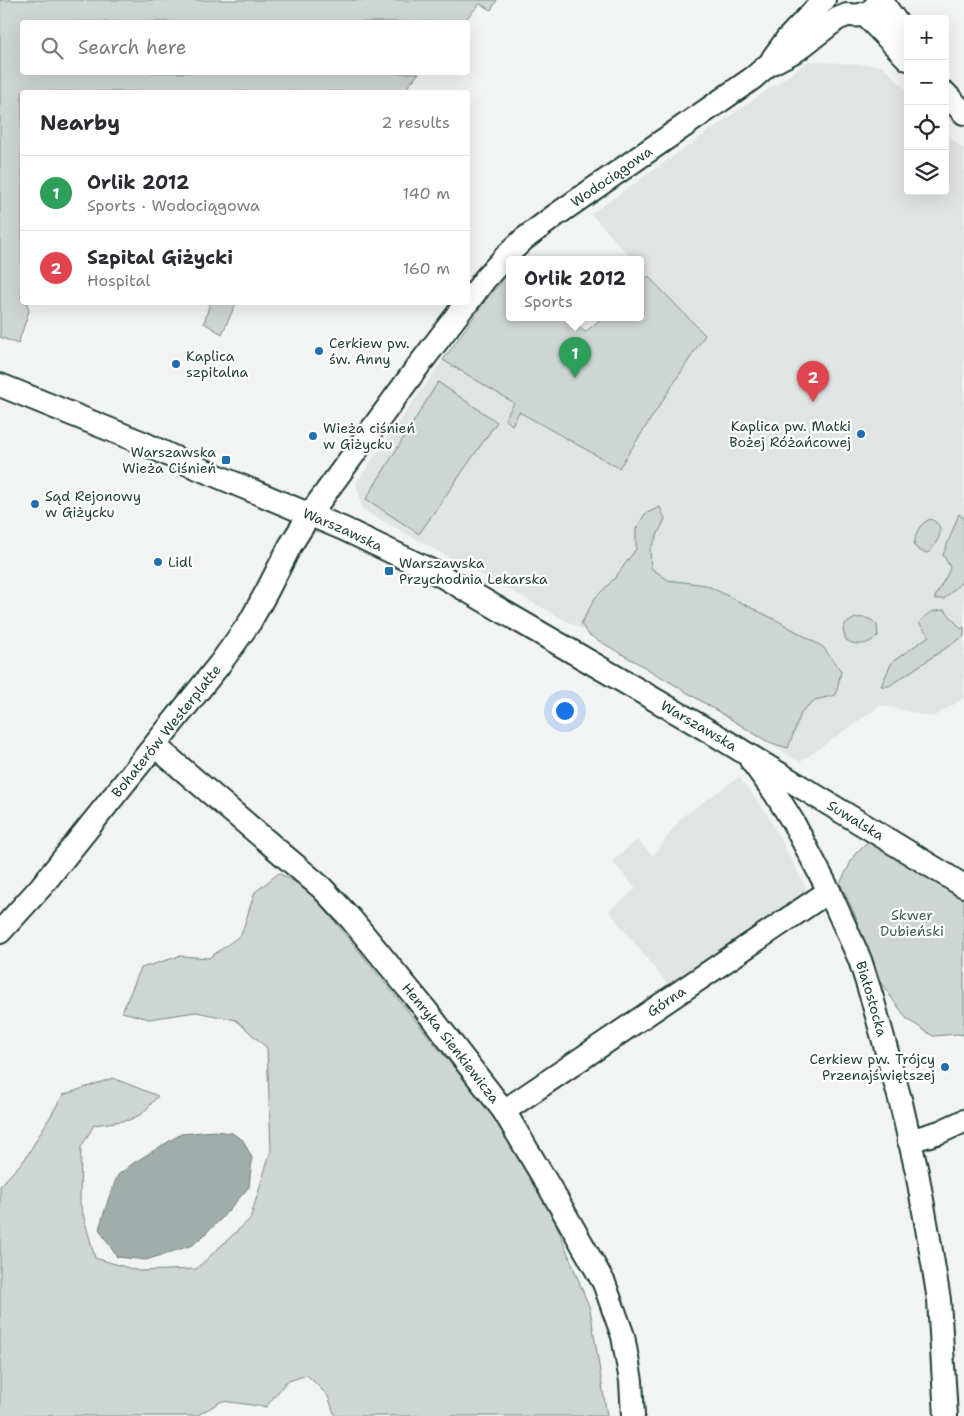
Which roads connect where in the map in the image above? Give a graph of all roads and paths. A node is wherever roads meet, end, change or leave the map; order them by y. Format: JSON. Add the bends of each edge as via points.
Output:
{"nodes":[{"id":1,"x":824,"y":0,"type":"edge"},
{"id":2,"x":861,"y":6,"type":"edge"},
{"id":3,"x":904,"y":32,"type":"edge"},
{"id":4,"x":904,"y":54,"type":"edge"},
{"id":5,"x":768,"y":65,"type":"junction"},
{"id":6,"x":949,"y":97,"type":"edge"},
{"id":7,"x":964,"y":113,"type":"edge"},
{"id":8,"x":507,"y":256,"type":"edge"},
{"id":9,"x":506,"y":257,"type":"edge"},
{"id":10,"x":470,"y":298,"type":"edge"},
{"id":11,"x":465,"y":305,"type":"edge"},
{"id":12,"x":0,"y":386,"type":"edge"},
{"id":13,"x":310,"y":514,"type":"junction"},
{"id":14,"x":155,"y":746,"type":"junction"},
{"id":15,"x":748,"y":755,"type":"junction"},
{"id":16,"x":964,"y":886,"type":"edge"},
{"id":17,"x":829,"y":891,"type":"junction"},
{"id":18,"x":0,"y":932,"type":"edge"},
{"id":19,"x":504,"y":1111,"type":"junction"},
{"id":20,"x":964,"y":1121,"type":"edge"},
{"id":21,"x":910,"y":1141,"type":"junction"},
{"id":22,"x":633,"y":1416,"type":"edge"},
{"id":23,"x":946,"y":1416,"type":"edge"}],
"edges":[{"from":1,"to":5,"type":"street","name":"Wodociągowa","via":[[787,39]]},
{"from":2,"to":3,"type":"street","via":[[887,9]]},
{"from":2,"to":4,"type":"street"},
{"from":2,"to":5,"type":"street","name":"Wodociągowa","via":[[837,19],[797,50]]},
{"from":5,"to":8,"type":"street","name":"Wodociągowa","via":[[556,215]]},
{"from":6,"to":7,"type":"street"},
{"from":9,"to":10,"type":"street","name":"Wodociągowa"},
{"from":11,"to":13,"type":"street","name":"Wodociągowa"},
{"from":12,"to":13,"type":"street","name":"Warszawska"},
{"from":13,"to":14,"type":"street","name":"Bohaterów Westerplatte","via":[[250,622]]},
{"from":13,"to":15,"type":"street","name":"Warszawska","via":[[442,576]]},
{"from":14,"to":18,"type":"street","name":"Bohaterów Westerplatte","via":[[40,888]]},
{"from":14,"to":19,"type":"street","name":"Henryka Sienkiewicza","via":[[322,888],[351,918]]},
{"from":15,"to":16,"type":"street","name":"Suwalska"},
{"from":15,"to":17,"type":"street","name":"Białostocka","via":[[793,822]]},
{"from":17,"to":19,"type":"street","name":"Górna"},
{"from":17,"to":21,"type":"street","name":"Białostocka","via":[[860,960]]},
{"from":19,"to":22,"type":"street","name":"Henryka Sienkiewicza","via":[[604,1283],[623,1336]]},
{"from":20,"to":21,"type":"street"},
{"from":21,"to":23,"type":"street","name":"Białostocka","via":[[939,1300]]}]}
